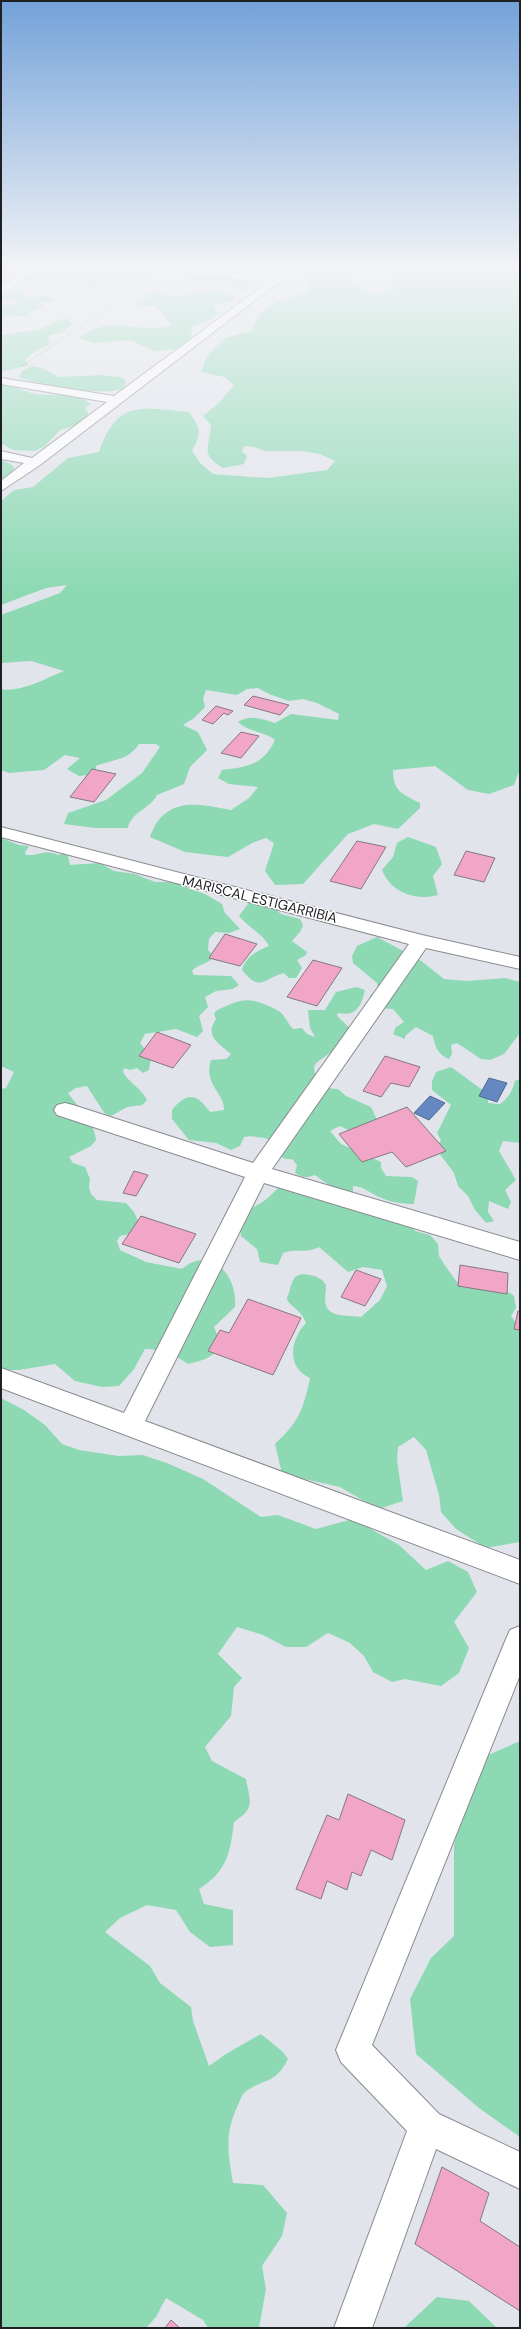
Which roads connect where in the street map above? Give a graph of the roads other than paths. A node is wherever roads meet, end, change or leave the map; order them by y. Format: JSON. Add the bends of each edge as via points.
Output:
{"nodes":[{"id":1,"x":148,"y":377,"type":"edge"},
{"id":2,"x":1,"y":381,"type":"edge"},
{"id":3,"x":117,"y":400,"type":"junction"},
{"id":4,"x":1,"y":455,"type":"edge"},
{"id":5,"x":36,"y":462,"type":"junction"},
{"id":6,"x":1,"y":487,"type":"edge"},
{"id":7,"x":1,"y":832,"type":"edge"},
{"id":8,"x":420,"y":941,"type":"junction"},
{"id":9,"x":520,"y":963,"type":"edge"},
{"id":10,"x":65,"y":1110,"type":"dead end"},
{"id":11,"x":258,"y":1173,"type":"junction"},
{"id":12,"x":520,"y":1251,"type":"edge"},
{"id":13,"x":1,"y":1378,"type":"edge"},
{"id":14,"x":130,"y":1426,"type":"junction"},
{"id":15,"x":520,"y":1572,"type":"edge"},
{"id":16,"x":520,"y":1639,"type":"edge"},
{"id":17,"x":427,"y":2126,"type":"junction"},
{"id":18,"x":520,"y":2171,"type":"edge"},
{"id":19,"x":353,"y":2328,"type":"edge"}],
"edges":[{"from":1,"to":3,"type":"street"},
{"from":2,"to":3,"type":"street"},
{"from":3,"to":5,"type":"street"},
{"from":4,"to":5,"type":"street"},
{"from":5,"to":6,"type":"street"},
{"from":7,"to":8,"type":"street","name":"MARISCAL ESTIGARRIBIA"},
{"from":8,"to":9,"type":"street","name":"MARISCAL ESTIGARRIBIA"},
{"from":8,"to":11,"type":"street"},
{"from":10,"to":11,"type":"street"},
{"from":11,"to":12,"type":"street"},
{"from":11,"to":14,"type":"street"},
{"from":13,"to":14,"type":"street"},
{"from":14,"to":15,"type":"street"},
{"from":16,"to":17,"type":"street","via":[[353,2050]]},
{"from":17,"to":18,"type":"street"},
{"from":17,"to":19,"type":"street"}]}
